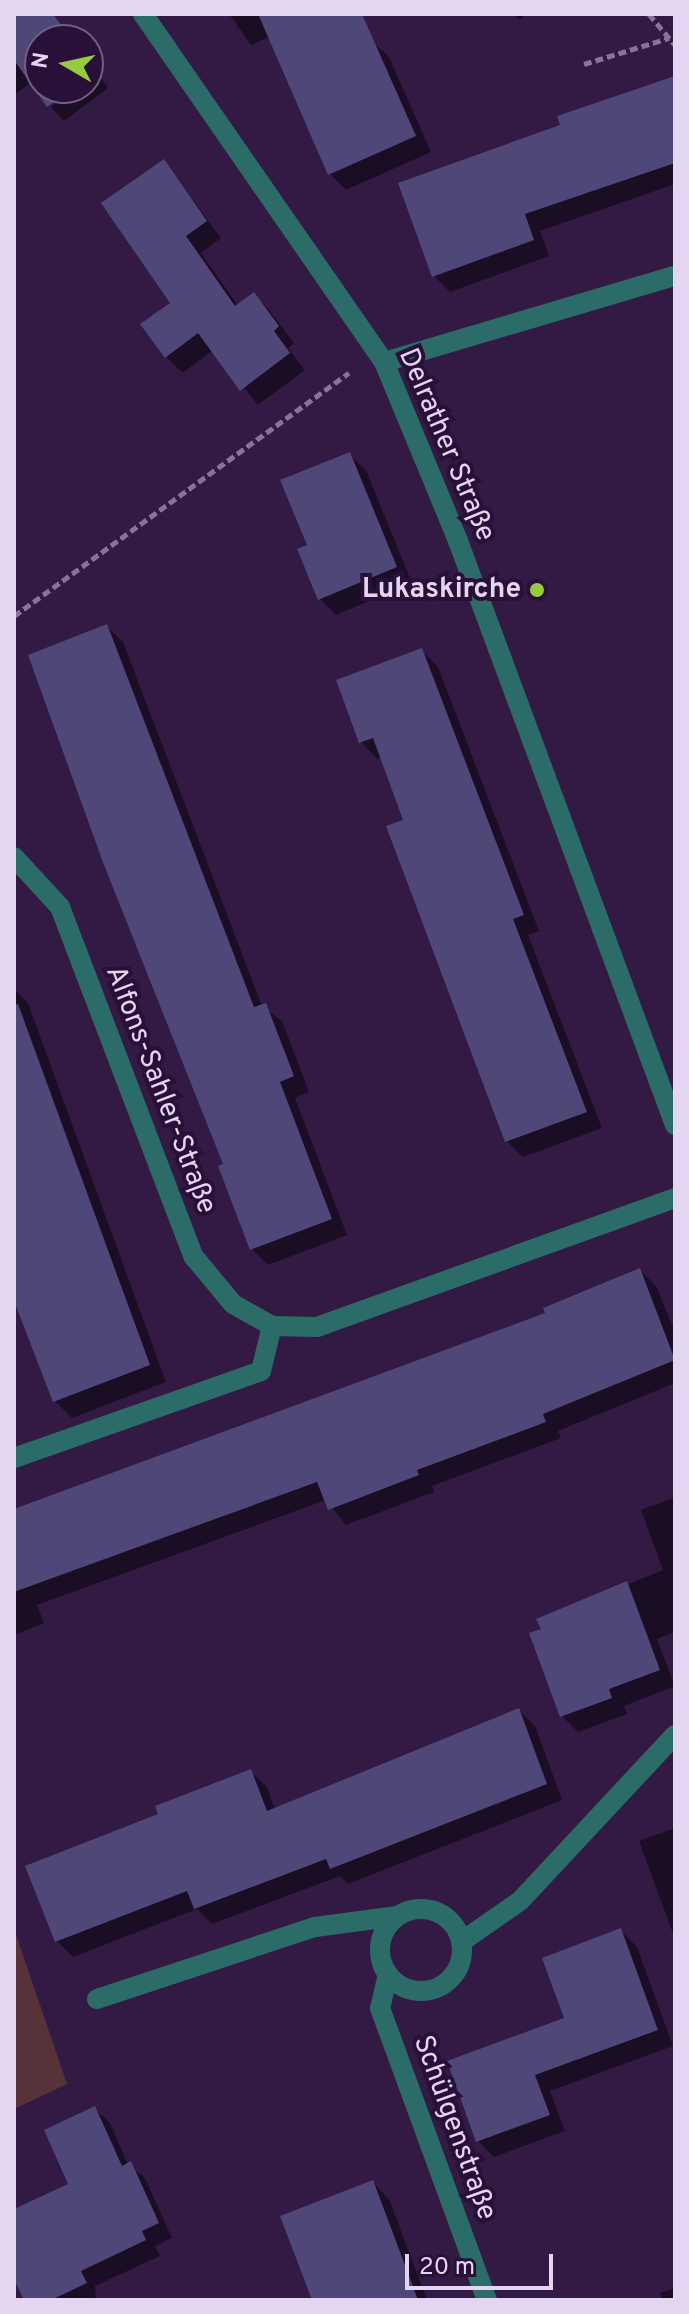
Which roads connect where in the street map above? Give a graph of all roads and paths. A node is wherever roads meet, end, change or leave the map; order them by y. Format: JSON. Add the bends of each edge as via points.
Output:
{"nodes":[{"id":1,"x":143,"y":14,"type":"edge"},
{"id":2,"x":649,"y":14,"type":"edge"},
{"id":3,"x":669,"y":38,"type":"junction"},
{"id":4,"x":675,"y":45,"type":"edge"},
{"id":5,"x":584,"y":64,"type":"dead end"},
{"id":6,"x":675,"y":276,"type":"edge"},
{"id":7,"x":384,"y":362,"type":"junction"},
{"id":8,"x":14,"y":616,"type":"edge"},
{"id":9,"x":14,"y":857,"type":"edge"},
{"id":10,"x":675,"y":1125,"type":"edge"},
{"id":11,"x":675,"y":1198,"type":"edge"},
{"id":12,"x":272,"y":1326,"type":"junction"},
{"id":13,"x":14,"y":1458,"type":"edge"},
{"id":14,"x":675,"y":1735,"type":"edge"},
{"id":15,"x":397,"y":1916,"type":"junction"},
{"id":16,"x":461,"y":1942,"type":"junction"},
{"id":17,"x":388,"y":1974,"type":"junction"},
{"id":18,"x":97,"y":1999,"type":"dead end"},
{"id":19,"x":487,"y":2300,"type":"edge"}],
"edges":[{"from":1,"to":7,"type":"street","name":"Delrather Straße"},
{"from":2,"to":3,"type":"path"},
{"from":3,"to":4,"type":"path"},
{"from":3,"to":5,"type":"path"},
{"from":6,"to":7,"type":"street"},
{"from":7,"to":8,"type":"path","via":[[338,376]]},
{"from":7,"to":10,"type":"street","name":"Delrather Straße","via":[[458,541]]},
{"from":9,"to":12,"type":"street","name":"Alfons-Sahler-Straße","via":[[60,907],[194,1257],[233,1304]]},
{"from":11,"to":12,"type":"street","name":"Alfons-Sahler-Straße","via":[[317,1327]]},
{"from":12,"to":13,"type":"street","via":[[261,1371]]},
{"from":14,"to":16,"type":"street","via":[[520,1901]]},
{"from":15,"to":16,"type":"street","via":[[409,1910],[436,1911],[456,1929]]},
{"from":15,"to":17,"type":"street","via":[[382,1937],[380,1950]]},
{"from":15,"to":18,"type":"street","via":[[315,1927]]},
{"from":16,"to":17,"type":"street","via":[[457,1969],[438,1987],[410,1989]]},
{"from":17,"to":19,"type":"street","name":"Schülgenstraße","via":[[380,2008]]}]}
